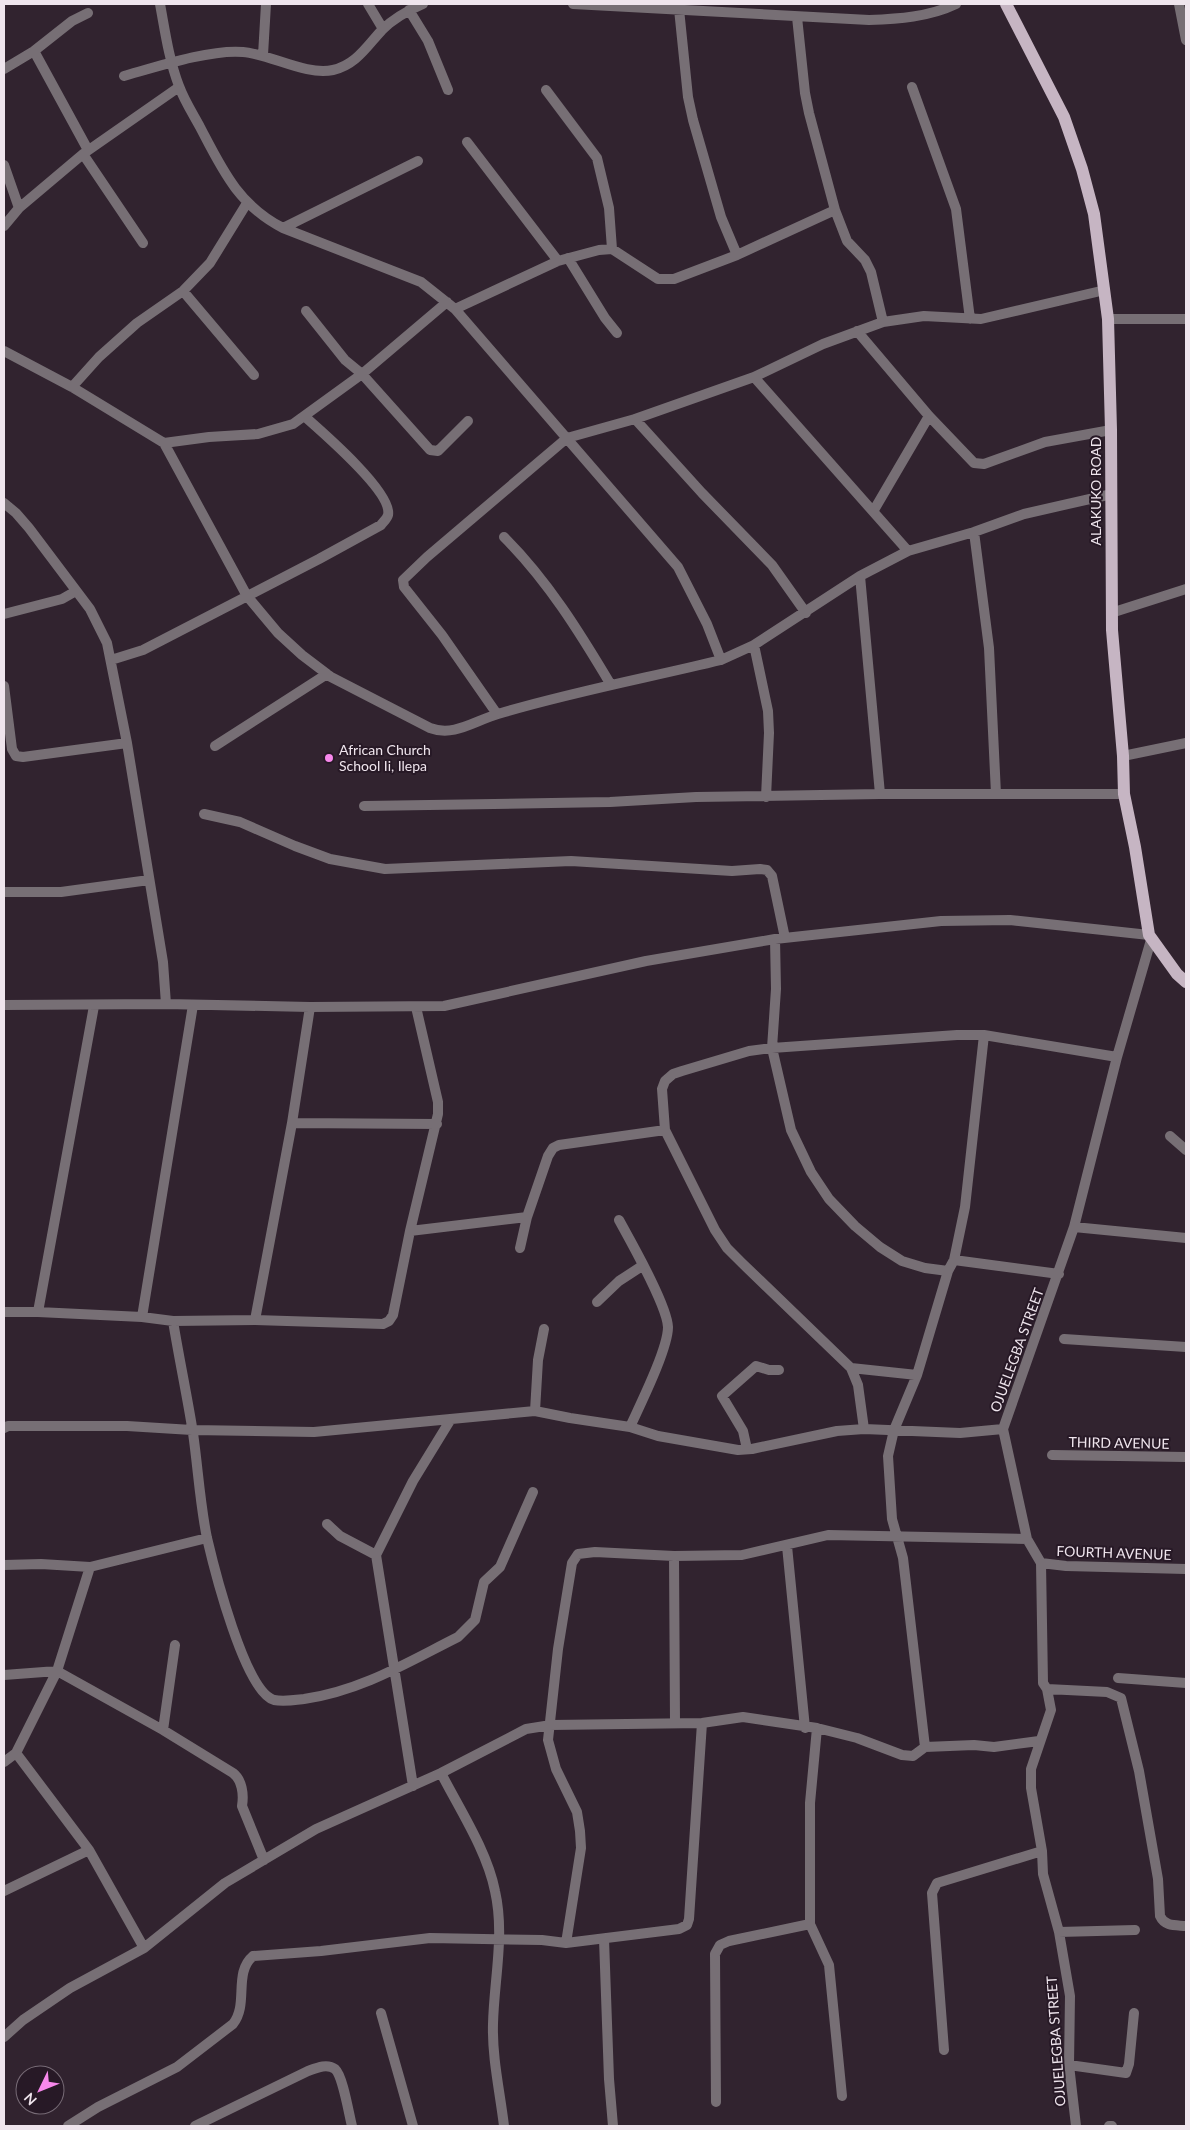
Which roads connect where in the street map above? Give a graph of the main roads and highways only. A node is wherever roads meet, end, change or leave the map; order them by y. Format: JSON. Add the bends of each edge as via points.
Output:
{"nodes":[{"id":1,"x":1006,"y":4,"type":"edge"},
{"id":2,"x":1186,"y":982,"type":"edge"}],
"edges":[{"from":1,"to":2,"type":"main road","name":"ALAKUKO ROAD","via":[[1054,94],[1082,169],[1094,214],[1108,319],[1112,613],[1124,794],[1150,938]]}]}
